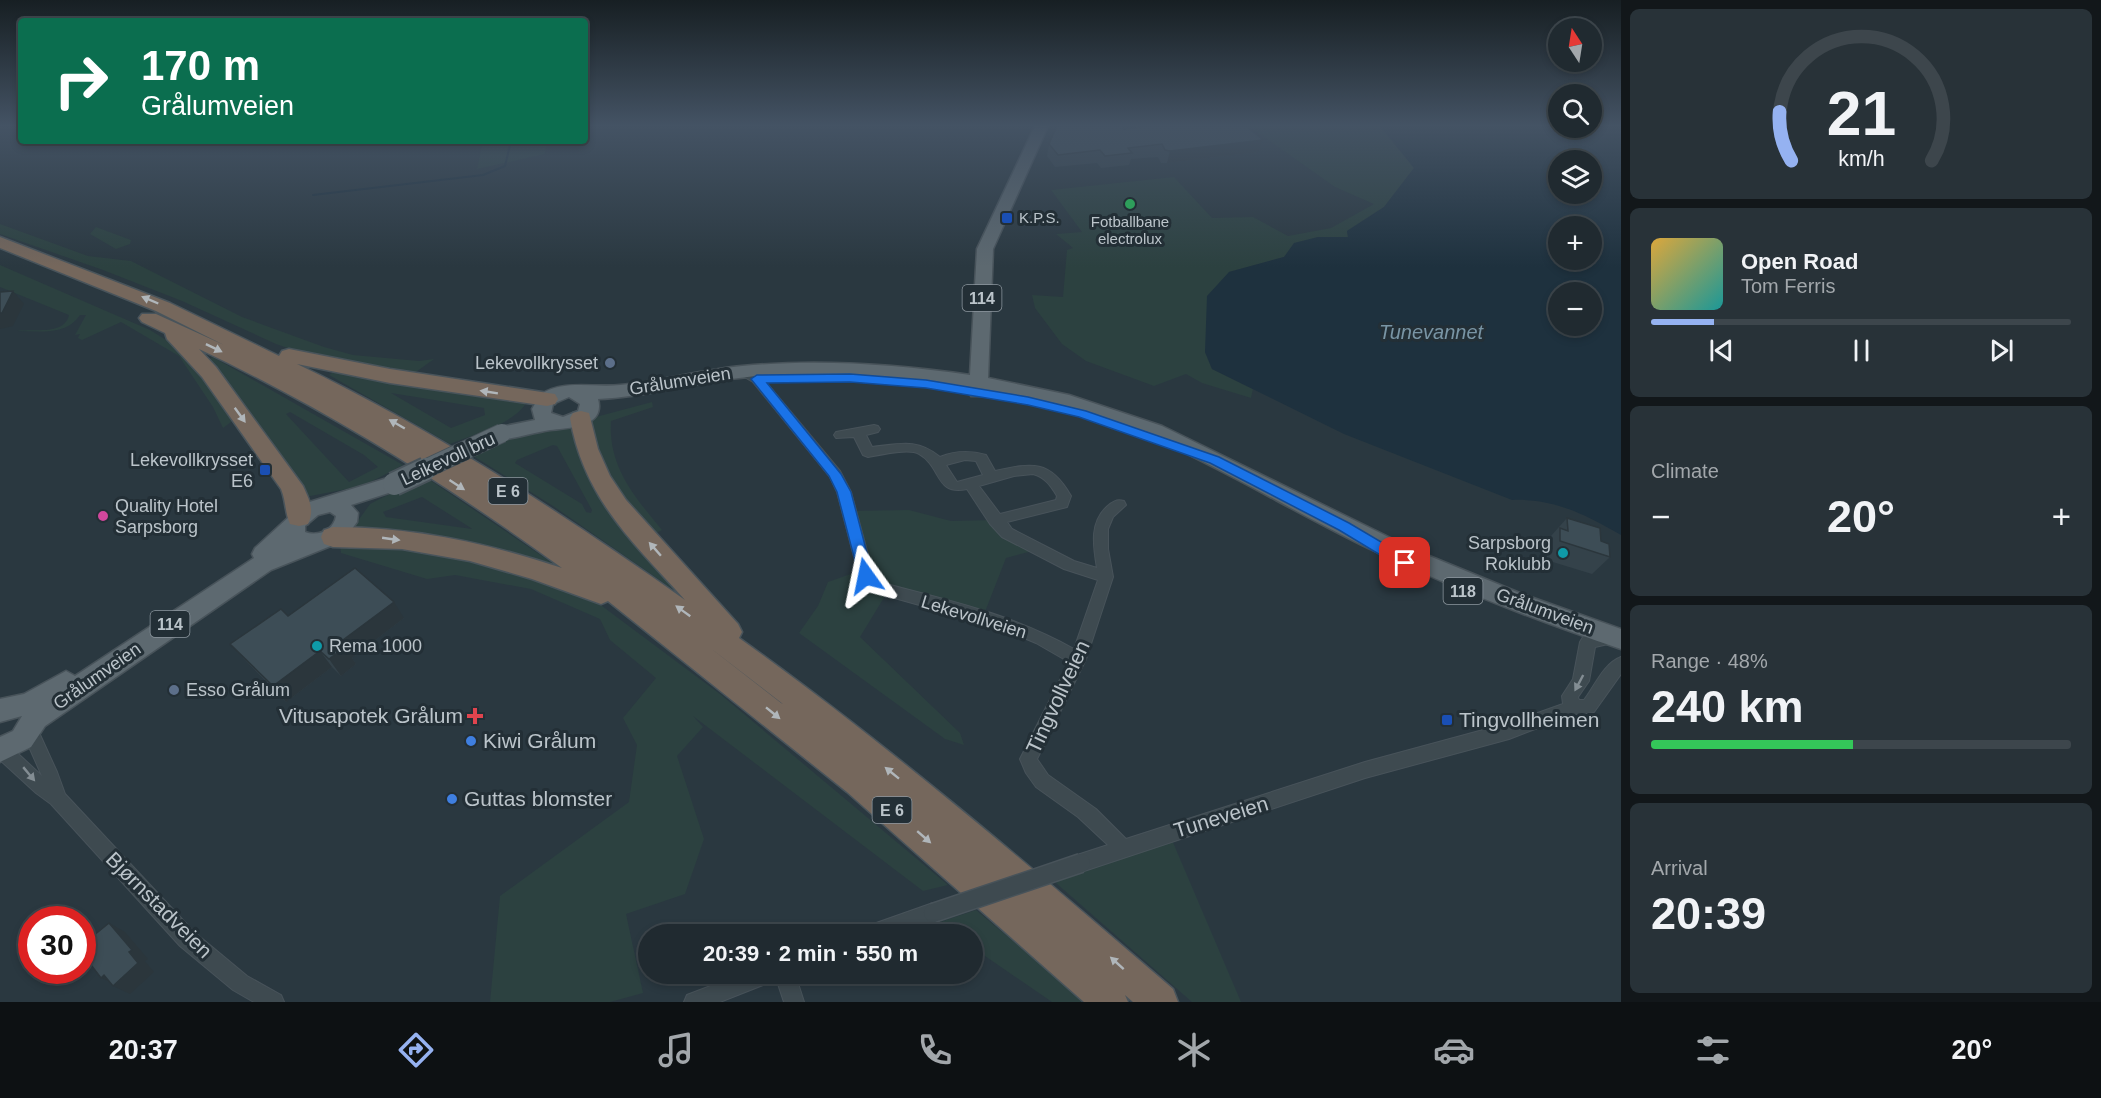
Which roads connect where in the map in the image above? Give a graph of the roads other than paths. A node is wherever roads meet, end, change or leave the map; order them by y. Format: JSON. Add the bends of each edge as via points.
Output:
{"nodes":[{"id":1,"x":1021,"y":173,"type":"edge"},
{"id":2,"x":0,"y":242,"type":"edge"},
{"id":3,"x":0,"y":257,"type":"edge"},
{"id":4,"x":161,"y":323,"type":"junction"},
{"id":5,"x":254,"y":348,"type":"junction"},
{"id":6,"x":749,"y":375,"type":"junction"},
{"id":7,"x":979,"y":387,"type":"junction"},
{"id":8,"x":584,"y":407,"type":"junction"},
{"id":9,"x":546,"y":411,"type":"junction"},
{"id":10,"x":874,"y":429,"type":"dead end"},
{"id":11,"x":858,"y":432,"type":"junction"},
{"id":12,"x":840,"y":435,"type":"dead end"},
{"id":13,"x":939,"y":464,"type":"junction"},
{"id":14,"x":991,"y":477,"type":"junction"},
{"id":15,"x":970,"y":484,"type":"junction"},
{"id":16,"x":373,"y":495,"type":"junction"},
{"id":17,"x":327,"y":504,"type":"junction"},
{"id":18,"x":1119,"y":505,"type":"dead end"},
{"id":19,"x":995,"y":520,"type":"junction"},
{"id":20,"x":296,"y":522,"type":"junction"},
{"id":21,"x":1344,"y":527,"type":"junction"},
{"id":22,"x":331,"y":533,"type":"junction"},
{"id":23,"x":1106,"y":577,"type":"junction"},
{"id":24,"x":634,"y":606,"type":"junction"},
{"id":25,"x":1588,"y":642,"type":"junction"},
{"id":26,"x":1619,"y":643,"type":"edge"},
{"id":27,"x":747,"y":658,"type":"junction"},
{"id":28,"x":1078,"y":659,"type":"junction"},
{"id":29,"x":1621,"y":664,"type":"edge"},
{"id":30,"x":1572,"y":708,"type":"junction"},
{"id":31,"x":17,"y":712,"type":"edge"},
{"id":32,"x":1,"y":750,"type":"edge"},
{"id":33,"x":57,"y":798,"type":"junction"},
{"id":34,"x":1122,"y":848,"type":"junction"},
{"id":35,"x":901,"y":924,"type":"edge"},
{"id":36,"x":740,"y":984,"type":"edge"},
{"id":37,"x":788,"y":984,"type":"edge"},
{"id":38,"x":272,"y":1002,"type":"edge"},
{"id":39,"x":694,"y":1002,"type":"edge"},
{"id":40,"x":794,"y":1002,"type":"edge"},
{"id":41,"x":1110,"y":1002,"type":"edge"},
{"id":42,"x":1160,"y":1002,"type":"edge"}],
"edges":[{"from":1,"to":7,"type":"main road","number":"114","via":[[986,249]]},
{"from":5,"to":2,"type":"highway","number":"E 6","one_way":true,"via":[[129,291]]},
{"from":3,"to":4,"type":"highway","number":"E 6"},
{"from":4,"to":20,"type":"highway","number":"E 6","one_way":true,"via":[[208,372],[291,486],[299,503]]},
{"from":4,"to":24,"type":"highway","number":"E 6","one_way":true,"via":[[302,393],[408,454],[497,510]]},
{"from":9,"to":5,"type":"highway","number":"E 6","one_way":true},
{"from":27,"to":5,"type":"highway","number":"E 6","one_way":true,"via":[[616,563],[499,486],[380,415]]},
{"from":6,"to":7,"type":"main road","name":"Grålumveien","number":"114"},
{"from":6,"to":8,"type":"main road","name":"Grålumveien","number":"114"},
{"from":6,"to":28,"type":"street","name":"Lekevollveien","via":[[835,474],[871,584],[1001,621]]},
{"from":7,"to":21,"type":"main road","name":"Grålumveien","number":"118","via":[[1082,414],[1197,452]]},
{"from":8,"to":9,"type":"main road","number":"114","via":[[564,424]]},
{"from":8,"to":9,"type":"main road","number":"114","via":[[568,391]]},
{"from":27,"to":8,"type":"highway","number":"E 6","one_way":true,"via":[[606,490],[585,450]]},
{"from":9,"to":16,"type":"main road","name":"Leikevoll bru","number":"114","bridge":true},
{"from":10,"to":11,"type":"street"},
{"from":11,"to":12,"type":"street"},
{"from":11,"to":13,"type":"street","via":[[868,452],[912,447],[924,451]]},
{"from":13,"to":14,"type":"street","via":[[945,459],[971,455],[981,458]]},
{"from":13,"to":15,"type":"street","via":[[955,487]]},
{"from":14,"to":15,"type":"street"},
{"from":14,"to":19,"type":"street","via":[[1035,468],[1046,471],[1064,496],[1057,505]]},
{"from":15,"to":19,"type":"street"},
{"from":16,"to":17,"type":"main road","number":"114"},
{"from":16,"to":22,"type":"main road","name":"Grålumveien","number":"114"},
{"from":17,"to":20,"type":"main road","number":"114","via":[[312,508]]},
{"from":17,"to":22,"type":"main road","via":[[345,509]]},
{"from":18,"to":23,"type":"street","name":"Tingvollveien","via":[[1107,514],[1101,529]]},
{"from":19,"to":23,"type":"street","via":[[1007,533],[1036,550]]},
{"from":20,"to":22,"type":"main road","via":[[295,536],[299,540]]},
{"from":20,"to":31,"type":"main road","name":"Grålumveien","number":"114","via":[[279,541],[247,564]]},
{"from":21,"to":25,"type":"main road","name":"Grålumveien","number":"118","via":[[1438,580]]},
{"from":21,"to":26,"type":"main road","name":"Grålumveien","number":"118"},
{"from":22,"to":24,"type":"highway","number":"E 6","one_way":true,"via":[[503,558]]},
{"from":22,"to":31,"type":"main road","name":"Grålumveien","number":"114","via":[[263,564],[93,676]]},
{"from":23,"to":28,"type":"street","name":"Tingvollveien"},
{"from":24,"to":41,"type":"highway","number":"E 6","one_way":true,"via":[[851,776]]},
{"from":25,"to":26,"type":"main road","number":"118"},
{"from":25,"to":30,"type":"street","one_way":true,"via":[[1581,681],[1570,696]]},
{"from":42,"to":27,"type":"highway","number":"E 6","one_way":true,"via":[[930,804]]},
{"from":28,"to":34,"type":"street","name":"Tingvollveien","via":[[1028,759],[1040,781],[1078,806]]},
{"from":29,"to":30,"type":"street","name":"Tuneveien","via":[[1588,707]]},
{"from":30,"to":34,"type":"street","name":"Tuneveien"},
{"from":31,"to":32,"type":"main road","number":"114","via":[[22,739]]},
{"from":31,"to":33,"type":"street","name":"Bjørnstadveien","via":[[54,779]]},
{"from":32,"to":33,"type":"street","name":"Bjørnstadveien","one_way":true,"via":[[24,767],[40,788]]},
{"from":33,"to":38,"type":"street","name":"Bjørnstadveien","via":[[187,939],[240,983]]},
{"from":34,"to":35,"type":"street","name":"Tuneveien","bridge":true},
{"from":36,"to":39,"type":"street"},
{"from":37,"to":40,"type":"street"}]}
